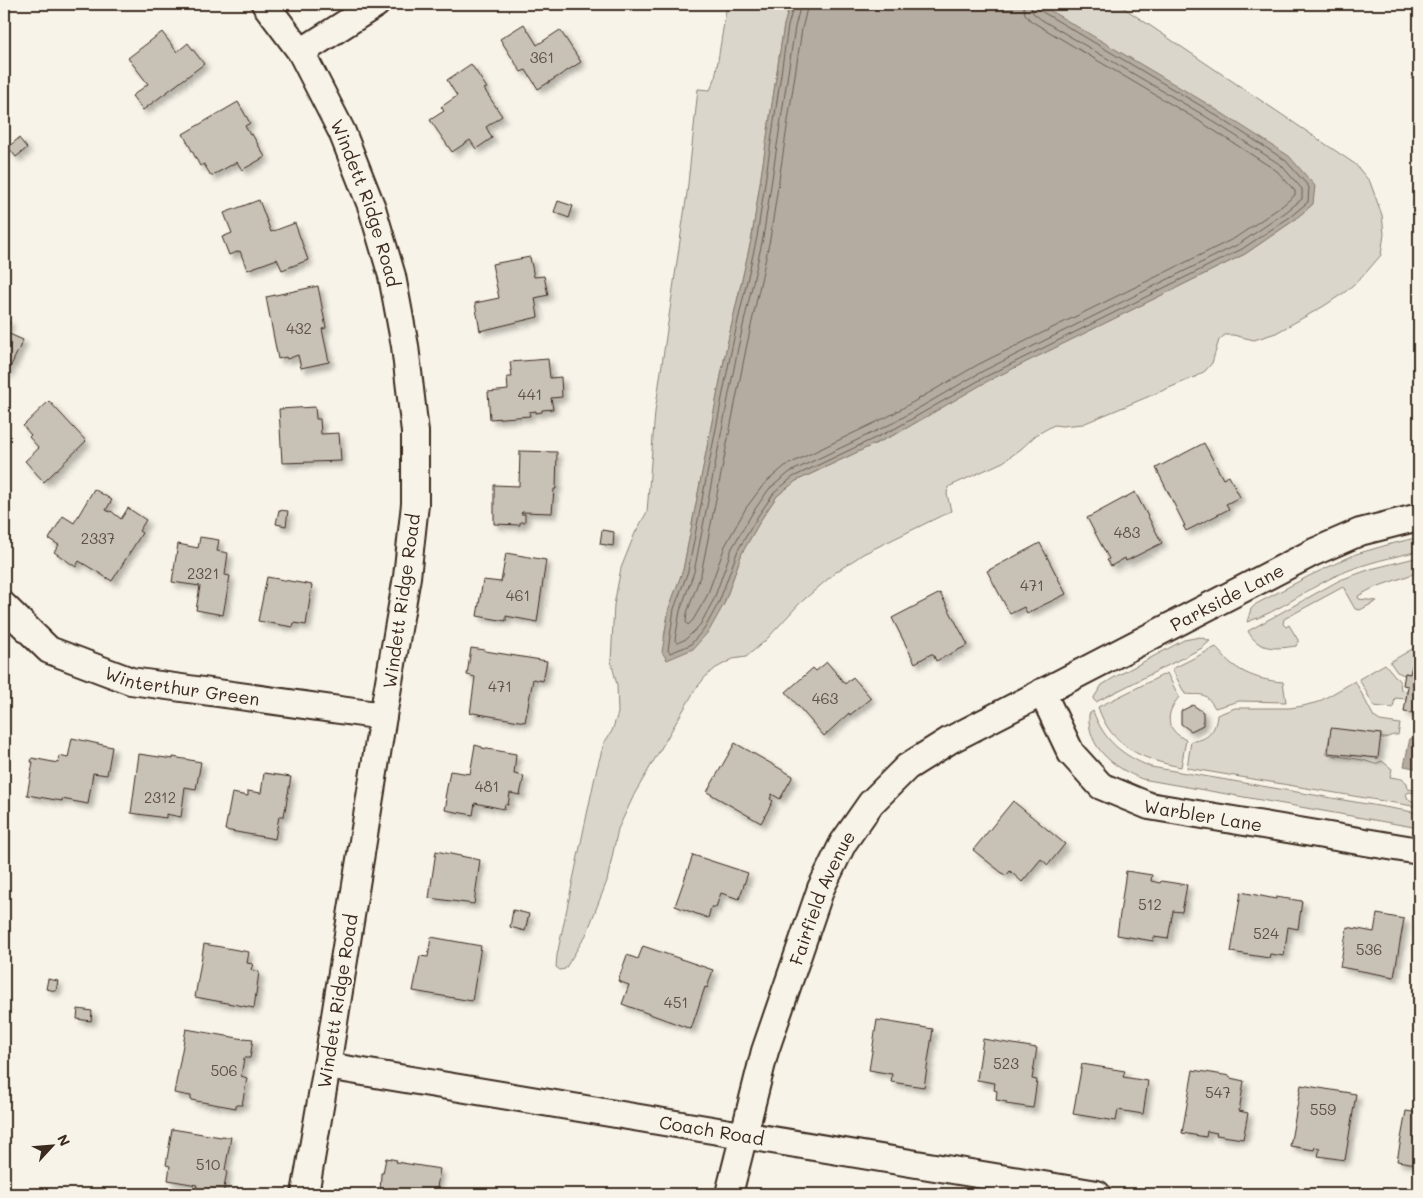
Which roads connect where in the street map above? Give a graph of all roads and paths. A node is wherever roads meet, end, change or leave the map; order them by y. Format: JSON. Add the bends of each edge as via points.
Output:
{"nodes":[{"id":1,"x":265,"y":4,"type":"edge"},
{"id":2,"x":376,"y":4,"type":"edge"},
{"id":3,"x":301,"y":52,"type":"junction"},
{"id":4,"x":1419,"y":517,"type":"edge"},
{"id":5,"x":4,"y":606,"type":"edge"},
{"id":6,"x":1042,"y":692,"type":"junction"},
{"id":7,"x":383,"y":716,"type":"junction"},
{"id":8,"x":1419,"y":851,"type":"edge"},
{"id":9,"x":327,"y":1066,"type":"junction"},
{"id":10,"x":743,"y":1135,"type":"junction"},
{"id":11,"x":305,"y":1194,"type":"edge"},
{"id":12,"x":729,"y":1194,"type":"edge"},
{"id":13,"x":1097,"y":1194,"type":"edge"}],
"edges":[{"from":1,"to":3,"type":"street","name":"Windett Ridge Road"},
{"from":2,"to":3,"type":"street"},
{"from":3,"to":7,"type":"street","name":"Windett Ridge Road","via":[[342,132],[372,208],[392,276],[405,346],[415,432],[415,504],[407,577]]},
{"from":4,"to":6,"type":"street","name":"Parkside Lane","via":[[1360,532],[1314,552]]},
{"from":5,"to":7,"type":"street","name":"Winterthur Green","via":[[49,650],[131,681]]},
{"from":6,"to":8,"type":"street","name":"Warbler Lane","via":[[1071,753],[1101,786],[1149,806]]},
{"from":6,"to":10,"type":"street","name":"Fairfield Avenue","via":[[950,740],[907,767],[871,803],[843,843],[821,888],[780,1006]]},
{"from":7,"to":9,"type":"street","name":"Windett Ridge Road"},
{"from":9,"to":10,"type":"street","name":"Coach Road"},
{"from":9,"to":11,"type":"street","name":"Windett Ridge Road"},
{"from":10,"to":12,"type":"street","name":"Fairfield Avenue"},
{"from":10,"to":13,"type":"street","name":"Coach Road"}]}
